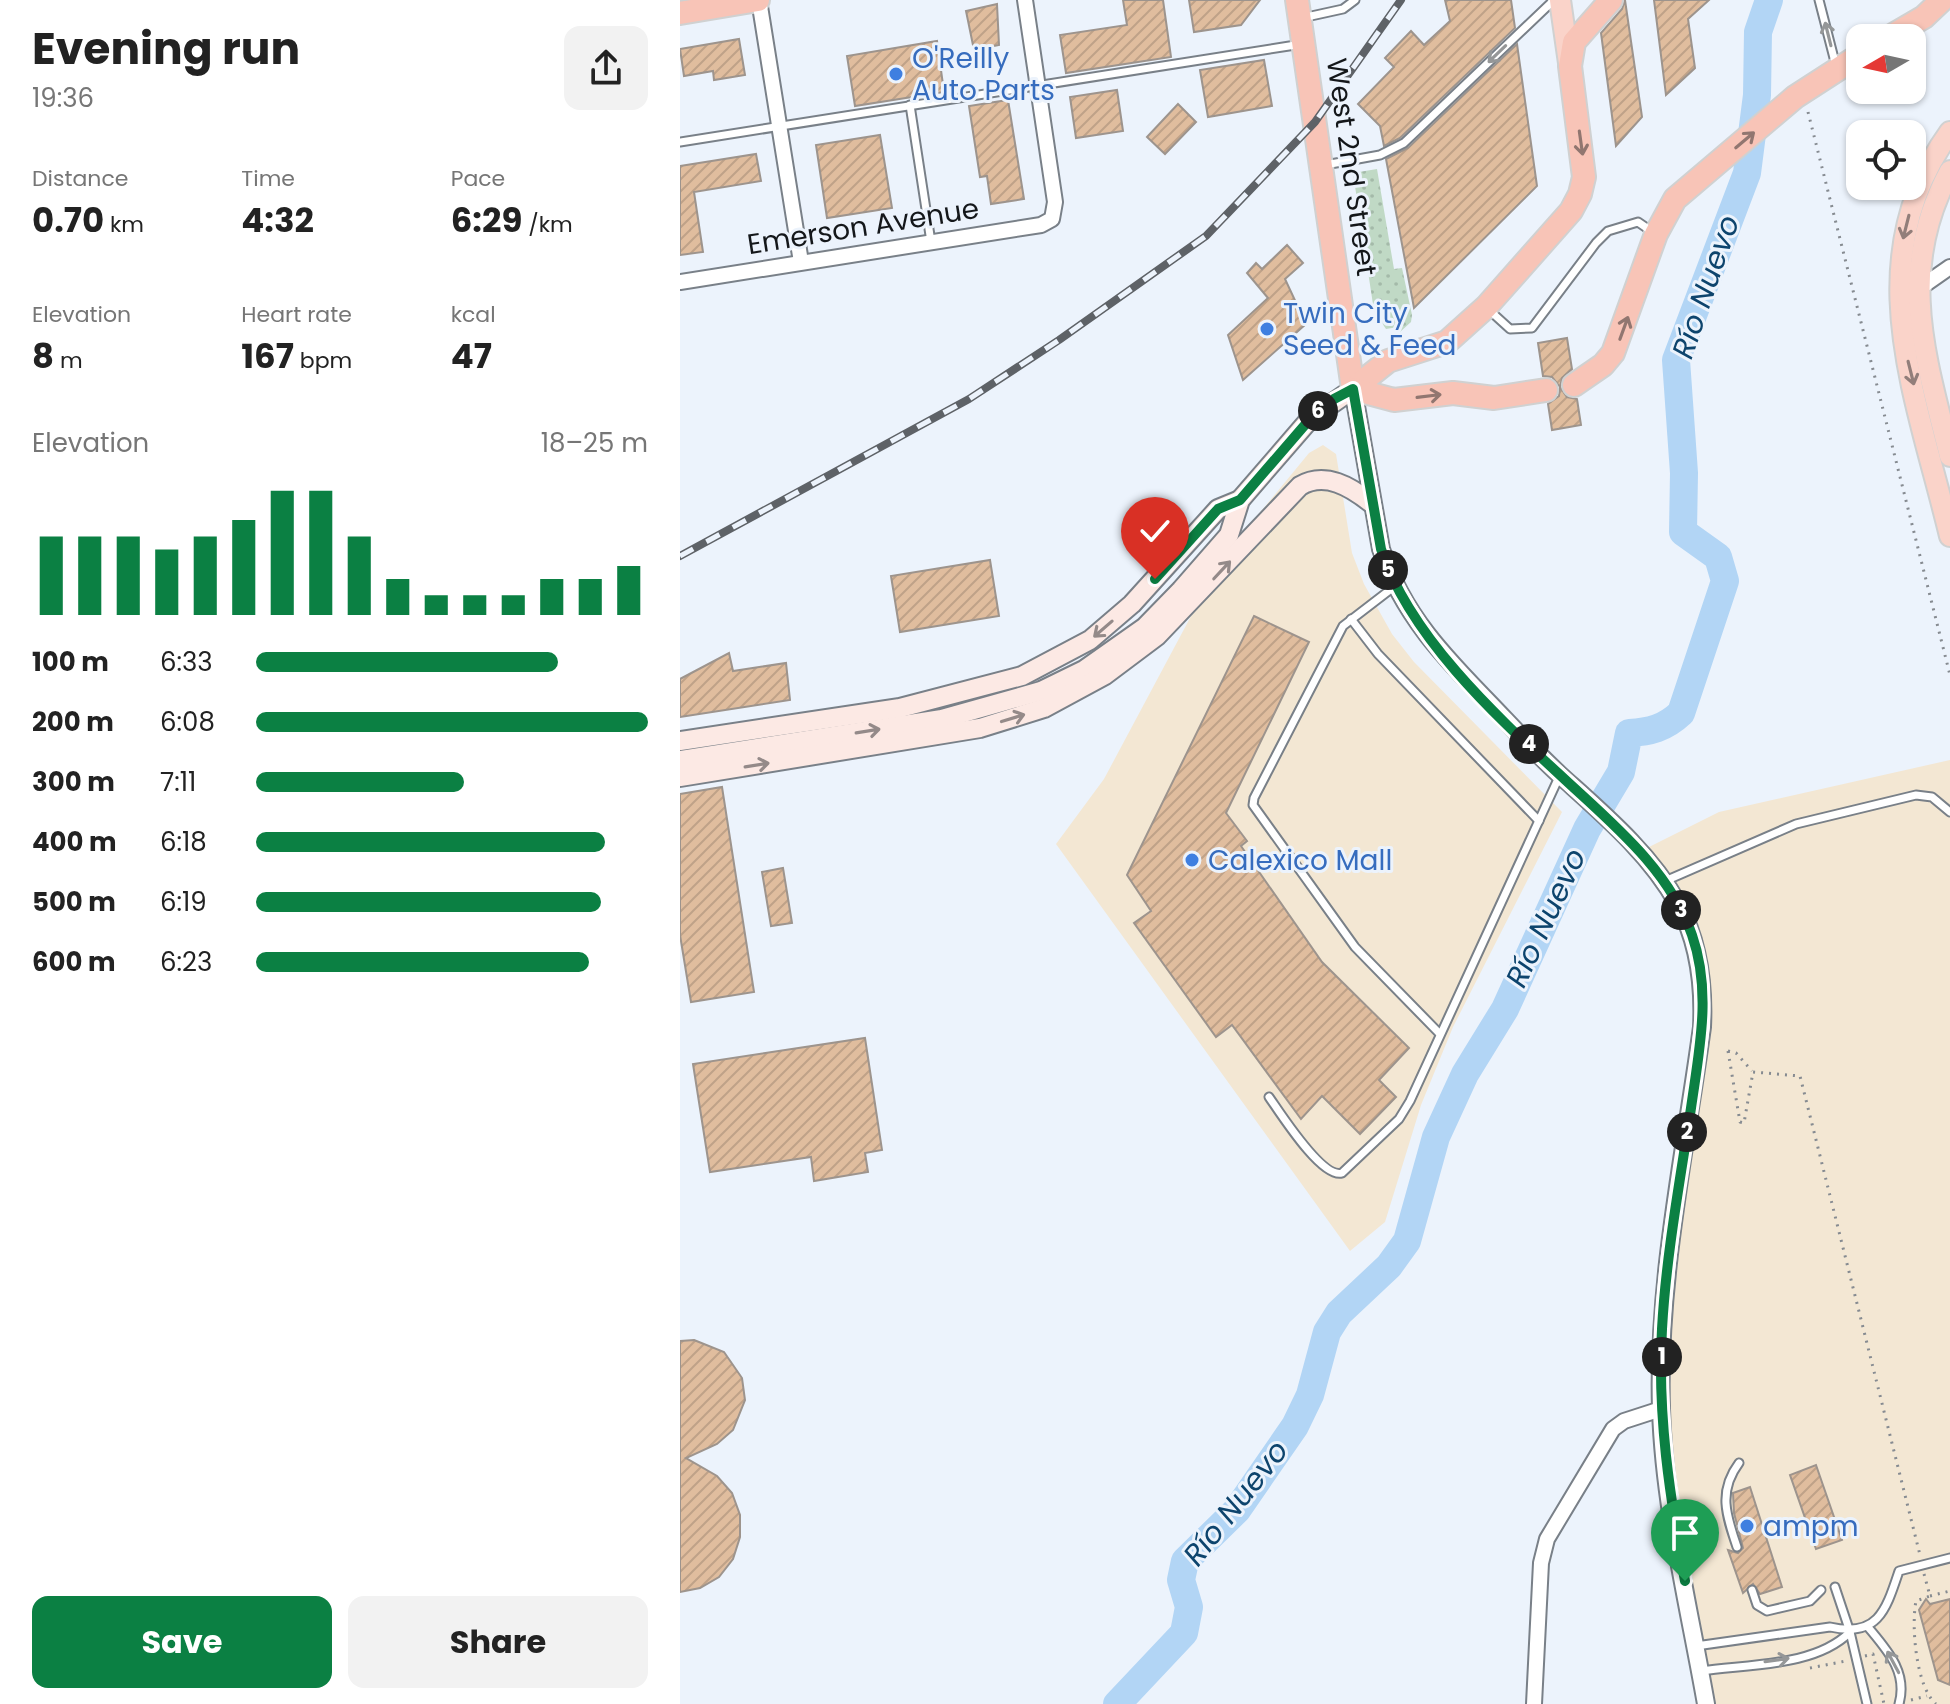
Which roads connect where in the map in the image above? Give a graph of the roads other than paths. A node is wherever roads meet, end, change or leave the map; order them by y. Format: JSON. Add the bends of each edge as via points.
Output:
{"nodes":[{"id":1,"x":759,"y":0,"type":"edge"},
{"id":2,"x":1025,"y":0,"type":"edge"},
{"id":3,"x":1355,"y":0,"type":"edge"},
{"id":4,"x":1557,"y":0,"type":"edge"},
{"id":5,"x":1611,"y":0,"type":"edge"},
{"id":6,"x":1819,"y":0,"type":"edge"},
{"id":7,"x":1942,"y":0,"type":"edge"},
{"id":8,"x":1299,"y":9,"type":"edge"},
{"id":9,"x":680,"y":13,"type":"edge"},
{"id":10,"x":1912,"y":24,"type":"edge"},
{"id":11,"x":1304,"y":44,"type":"junction"},
{"id":12,"x":1846,"y":63,"type":"edge"},
{"id":13,"x":1570,"y":66,"type":"junction"},
{"id":14,"x":1830,"y":72,"type":"junction"},
{"id":15,"x":1038,"y":85,"type":"junction"},
{"id":16,"x":910,"y":105,"type":"junction"},
{"id":17,"x":779,"y":126,"type":"junction"},
{"id":18,"x":1950,"y":132,"type":"edge"},
{"id":19,"x":680,"y":142,"type":"edge"},
{"id":20,"x":1322,"y":166,"type":"junction"},
{"id":21,"x":1950,"y":171,"type":"edge"},
{"id":22,"x":1656,"y":234,"type":"junction"},
{"id":23,"x":931,"y":242,"type":"junction"},
{"id":24,"x":801,"y":262,"type":"junction"},
{"id":25,"x":1950,"y":267,"type":"edge"},
{"id":26,"x":680,"y":282,"type":"edge"},
{"id":27,"x":1917,"y":290,"type":"junction"},
{"id":28,"x":1486,"y":307,"type":"junction"},
{"id":29,"x":1574,"y":385,"type":"dead end"},
{"id":30,"x":1353,"y":389,"type":"junction"},
{"id":31,"x":1546,"y":390,"type":"dead end"},
{"id":32,"x":1950,"y":456,"type":"edge"},
{"id":33,"x":1240,"y":500,"type":"junction"},
{"id":34,"x":1371,"y":503,"type":"junction"},
{"id":35,"x":1950,"y":536,"type":"edge"},
{"id":36,"x":1395,"y":586,"type":"junction"},
{"id":37,"x":1351,"y":619,"type":"junction"},
{"id":38,"x":680,"y":741,"type":"edge"},
{"id":39,"x":680,"y":760,"type":"edge"},
{"id":40,"x":1560,"y":775,"type":"junction"},
{"id":41,"x":680,"y":777,"type":"edge"},
{"id":42,"x":1950,"y":812,"type":"edge"},
{"id":43,"x":1539,"y":821,"type":"junction"},
{"id":44,"x":1664,"y":882,"type":"junction"},
{"id":45,"x":1439,"y":1033,"type":"junction"},
{"id":46,"x":1269,"y":1097,"type":"dead end"},
{"id":47,"x":1661,"y":1409,"type":"junction"},
{"id":48,"x":1739,"y":1463,"type":"dead end"},
{"id":49,"x":1737,"y":1547,"type":"dead end"},
{"id":50,"x":1950,"y":1558,"type":"edge"},
{"id":51,"x":1835,"y":1587,"type":"dead end"},
{"id":52,"x":1752,"y":1590,"type":"dead end"},
{"id":53,"x":1821,"y":1590,"type":"dead end"},
{"id":54,"x":1868,"y":1627,"type":"junction"},
{"id":55,"x":1850,"y":1632,"type":"junction"},
{"id":56,"x":1696,"y":1646,"type":"junction"},
{"id":57,"x":1700,"y":1671,"type":"junction"},
{"id":58,"x":1534,"y":1704,"type":"edge"},
{"id":59,"x":1706,"y":1704,"type":"edge"},
{"id":60,"x":1867,"y":1704,"type":"edge"},
{"id":61,"x":1899,"y":1704,"type":"edge"}],
"edges":[{"from":1,"to":9,"type":"highway"},
{"from":1,"to":17,"type":"street"},
{"from":2,"to":15,"type":"street"},
{"from":3,"to":8,"type":"lane","via":[[1343,9]]},
{"from":4,"to":13,"type":"main road"},
{"from":4,"to":20,"type":"lane","one_way":true,"via":[[1404,143],[1380,155]]},
{"from":5,"to":13,"type":"highway","via":[[1574,42]]},
{"from":14,"to":6,"type":"lane","one_way":true},
{"from":7,"to":10,"type":"highway"},
{"from":8,"to":11,"type":"highway","name":"West 2nd Street"},
{"from":11,"to":15,"type":"lane"},
{"from":11,"to":20,"type":"highway","name":"West 2nd Street"},
{"from":12,"to":14,"type":"highway"},
{"from":13,"to":28,"type":"highway","one_way":true,"via":[[1584,162],[1580,194]]},
{"from":22,"to":14,"type":"highway","one_way":true,"via":[[1675,199],[1802,104]]},
{"from":15,"to":16,"type":"lane"},
{"from":15,"to":23,"type":"street","name":"Emerson Avenue","via":[[1055,202],[1052,219]]},
{"from":16,"to":17,"type":"lane"},
{"from":16,"to":23,"type":"lane"},
{"from":17,"to":19,"type":"lane"},
{"from":17,"to":24,"type":"street"},
{"from":18,"to":35,"type":"main road","one_way":true,"via":[[1931,159],[1904,228],[1898,297],[1902,338]]},
{"from":20,"to":30,"type":"highway","name":"West 2nd Street"},
{"from":21,"to":27,"type":"main road","via":[[1923,239]]},
{"from":22,"to":28,"type":"lane","via":[[1638,222],[1608,231],[1532,328],[1510,329]]},
{"from":29,"to":22,"type":"highway","one_way":true,"via":[[1613,353]]},
{"from":23,"to":24,"type":"street","name":"Emerson Avenue"},
{"from":24,"to":26,"type":"street","name":"Emerson Avenue"},
{"from":25,"to":27,"type":"street"},
{"from":27,"to":32,"type":"main road","via":[[1921,342]]},
{"from":28,"to":30,"type":"highway","via":[[1447,342],[1388,361]]},
{"from":30,"to":31,"type":"highway","one_way":true,"via":[[1394,400],[1453,393],[1494,398]]},
{"from":30,"to":33,"type":"main road","via":[[1310,419]]},
{"from":30,"to":34,"type":"street","name":"West 2nd Street"},
{"from":33,"to":38,"type":"main road","one_way":true,"via":[[1218,509],[1132,604],[1090,640],[1022,676],[900,708]]},
{"from":39,"to":33,"type":"main road","one_way":true,"via":[[942,719],[1041,691],[1084,670],[1145,627],[1229,535]]},
{"from":34,"to":36,"type":"street","name":"West 2nd Street"},
{"from":41,"to":34,"type":"main road","one_way":true,"via":[[980,728],[1044,708],[1105,675],[1157,636],[1300,486],[1331,481]]},
{"from":36,"to":37,"type":"lane"},
{"from":36,"to":40,"type":"street","name":"West 2nd Street","via":[[1423,632]]},
{"from":37,"to":43,"type":"lane","via":[[1378,654]]},
{"from":37,"to":45,"type":"lane","via":[[1335,640],[1253,805],[1355,947]]},
{"from":40,"to":43,"type":"lane"},
{"from":40,"to":44,"type":"street","name":"West 2nd Street","via":[[1625,836]]},
{"from":42,"to":44,"type":"lane","via":[[1932,797],[1916,795],[1796,824]]},
{"from":43,"to":45,"type":"lane"},
{"from":44,"to":47,"type":"street","name":"West 2nd Street","via":[[1692,936],[1704,996],[1665,1292]]},
{"from":45,"to":46,"type":"lane","via":[[1399,1119],[1342,1173],[1328,1172]]},
{"from":47,"to":56,"type":"street","name":"West 2nd Street"},
{"from":47,"to":58,"type":"street","via":[[1613,1429],[1553,1526],[1541,1563]]},
{"from":48,"to":49,"type":"lane","via":[[1727,1478],[1724,1500]]},
{"from":50,"to":54,"type":"lane","via":[[1899,1571],[1888,1604]]},
{"from":51,"to":55,"type":"lane"},
{"from":52,"to":53,"type":"lane","via":[[1757,1605],[1767,1611],[1810,1601]]},
{"from":54,"to":55,"type":"lane"},
{"from":61,"to":54,"type":"lane","one_way":true,"via":[[1902,1685],[1896,1665]]},
{"from":55,"to":56,"type":"lane","via":[[1830,1627]]},
{"from":57,"to":55,"type":"lane","one_way":true,"via":[[1802,1657],[1835,1647]]},
{"from":55,"to":60,"type":"lane"},
{"from":56,"to":57,"type":"street","name":"West 2nd Street"},
{"from":57,"to":59,"type":"street","name":"West 2nd Street"}]}
